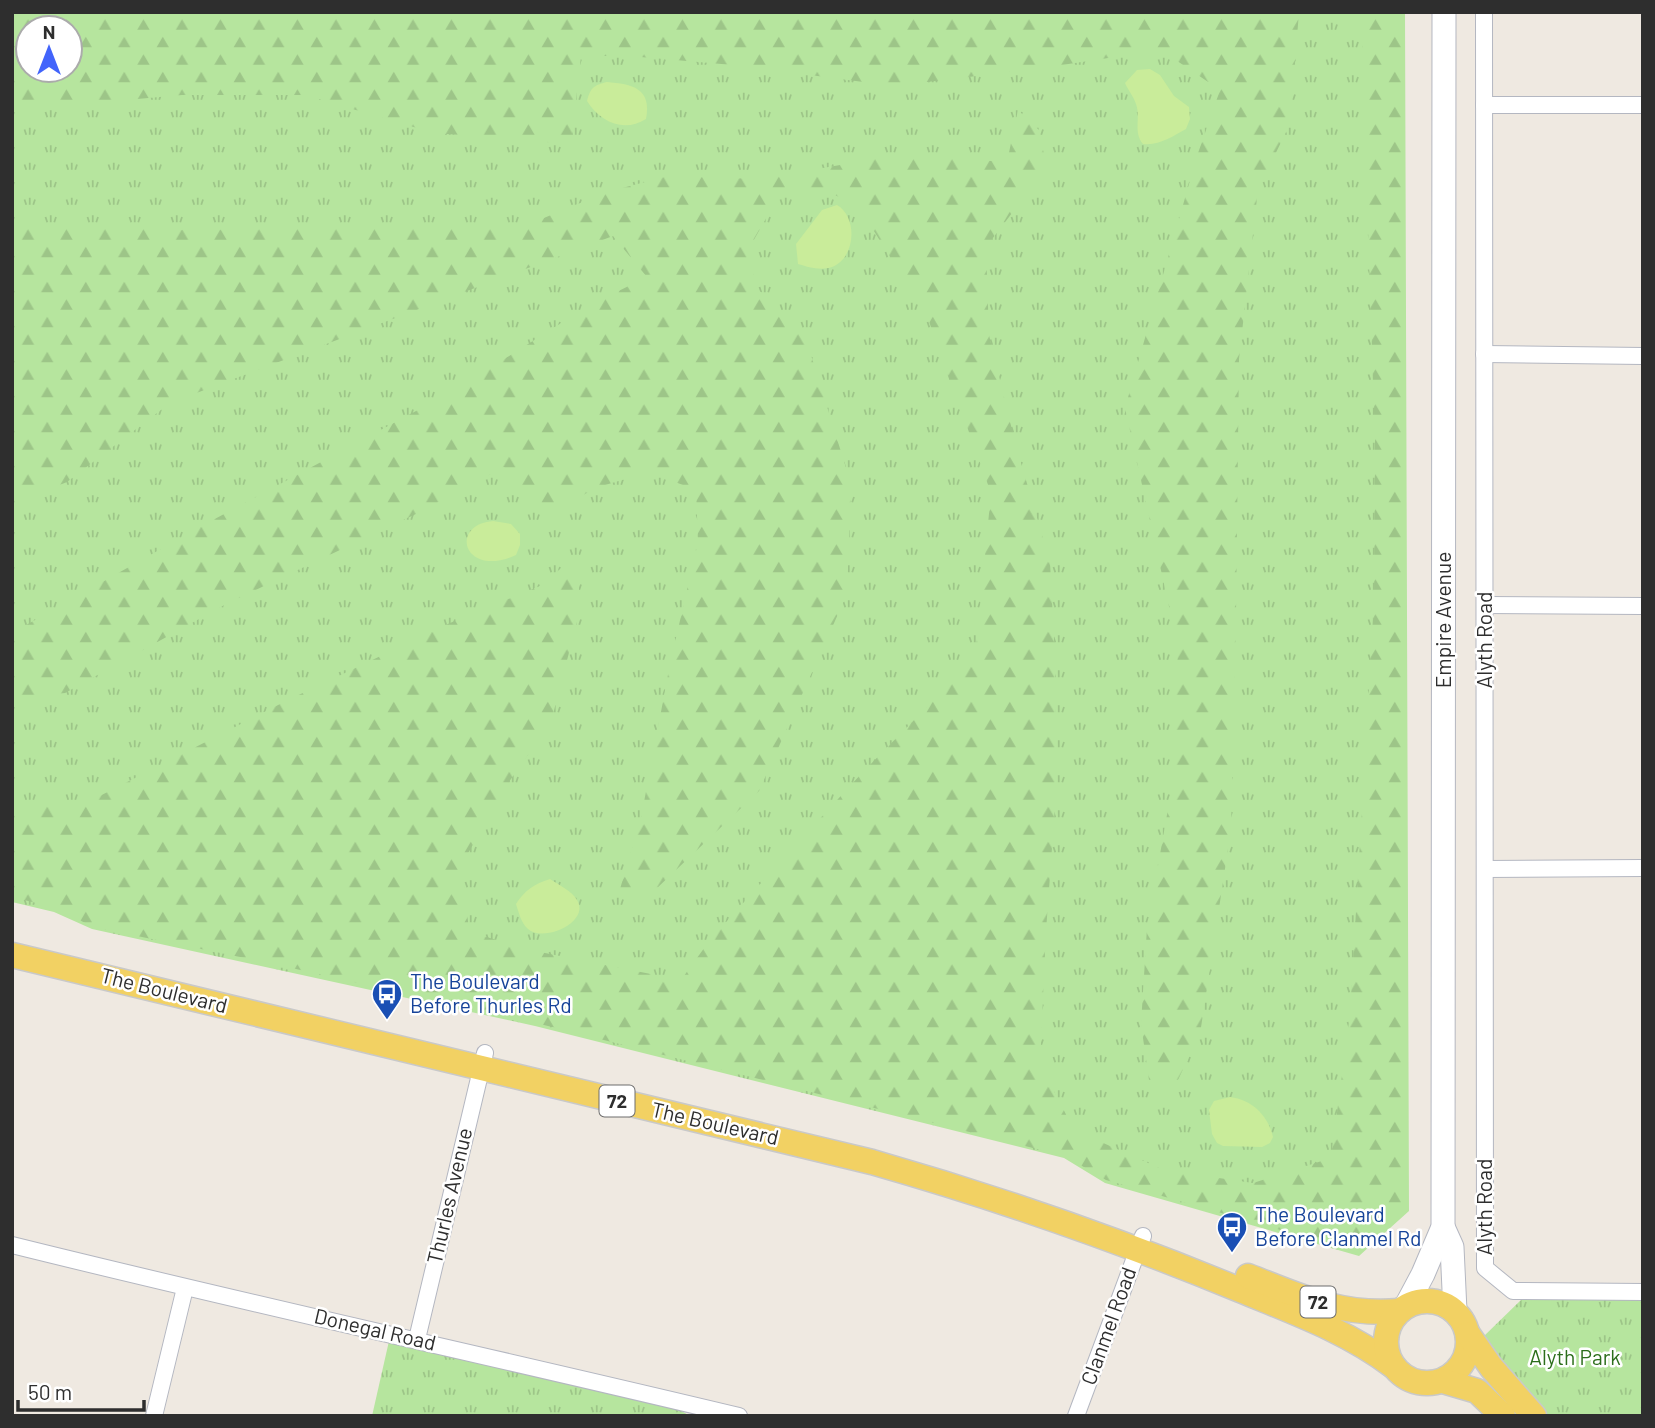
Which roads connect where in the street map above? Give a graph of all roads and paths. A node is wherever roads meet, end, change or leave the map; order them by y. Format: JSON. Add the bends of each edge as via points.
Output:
{"nodes":[{"id":1,"x":1444,"y":12,"type":"edge"},
{"id":2,"x":1484,"y":12,"type":"edge"},
{"id":3,"x":1643,"y":104,"type":"edge"},
{"id":4,"x":1484,"y":106,"type":"junction"},
{"id":5,"x":1484,"y":354,"type":"junction"},
{"id":6,"x":1643,"y":356,"type":"edge"},
{"id":7,"x":1485,"y":605,"type":"junction"},
{"id":8,"x":1643,"y":606,"type":"edge"},
{"id":9,"x":1643,"y":868,"type":"edge"},
{"id":10,"x":1485,"y":869,"type":"junction"},
{"id":11,"x":12,"y":940,"type":"edge"},
{"id":12,"x":12,"y":955,"type":"edge"},
{"id":13,"x":483,"y":1060,"type":"junction"},
{"id":14,"x":1443,"y":1227,"type":"junction"},
{"id":15,"x":1140,"y":1243,"type":"junction"},
{"id":16,"x":12,"y":1245,"type":"edge"},
{"id":17,"x":185,"y":1288,"type":"junction"},
{"id":18,"x":1643,"y":1293,"type":"edge"},
{"id":19,"x":1403,"y":1309,"type":"junction"},
{"id":20,"x":1455,"y":1311,"type":"junction"},
{"id":21,"x":1468,"y":1334,"type":"junction"},
{"id":22,"x":416,"y":1339,"type":"junction"},
{"id":23,"x":1393,"y":1366,"type":"junction"},
{"id":24,"x":1443,"y":1381,"type":"junction"},
{"id":25,"x":154,"y":1416,"type":"edge"},
{"id":26,"x":738,"y":1416,"type":"edge"},
{"id":27,"x":1076,"y":1416,"type":"edge"},
{"id":28,"x":1503,"y":1416,"type":"edge"},
{"id":29,"x":1534,"y":1416,"type":"edge"}],
"edges":[{"from":1,"to":14,"type":"main road","name":"Empire Avenue"},
{"from":2,"to":4,"type":"street","name":"Alyth Road"},
{"from":3,"to":4,"type":"street"},
{"from":4,"to":5,"type":"street","name":"Alyth Road"},
{"from":5,"to":6,"type":"street"},
{"from":5,"to":7,"type":"street","name":"Alyth Road"},
{"from":7,"to":8,"type":"street"},
{"from":7,"to":10,"type":"street","name":"Alyth Road"},
{"from":9,"to":10,"type":"street"},
{"from":10,"to":18,"type":"street","name":"Alyth Road","via":[[1485,1268],[1513,1291]]},
{"from":11,"to":13,"type":"main road","name":"The Boulevard","number":"72"},
{"from":12,"to":13,"type":"main road","name":"The Boulevard","number":"72"},
{"from":13,"to":15,"type":"main road","name":"The Boulevard","number":"72","via":[[872,1162]]},
{"from":13,"to":22,"type":"street","name":"Thurles Avenue"},
{"from":14,"to":19,"type":"main road","name":"Empire Avenue"},
{"from":14,"to":20,"type":"main road","name":"Empire Avenue","via":[[1452,1247]]},
{"from":15,"to":19,"type":"main road","name":"The Boulevard","number":"72","via":[[1320,1303],[1360,1312]]},
{"from":15,"to":23,"type":"main road","name":"The Boulevard","number":"72","via":[[1324,1325],[1367,1346]]},
{"from":15,"to":27,"type":"street","name":"Clanmel Road"},
{"from":16,"to":17,"type":"street","name":"Donegal Road"},
{"from":17,"to":22,"type":"street","name":"Donegal Road"},
{"from":17,"to":25,"type":"street"},
{"from":19,"to":20,"type":"main road","number":"72","via":[[1428,1301]]},
{"from":19,"to":23,"type":"main road","via":[[1387,1333]]},
{"from":20,"to":21,"type":"main road"},
{"from":21,"to":24,"type":"main road","via":[[1461,1367]]},
{"from":21,"to":29,"type":"main road"},
{"from":22,"to":26,"type":"street","name":"Donegal Road"},
{"from":23,"to":24,"type":"main road","number":"72","via":[[1410,1380]]},
{"from":24,"to":28,"type":"main road","number":"72","via":[[1477,1391]]}]}
